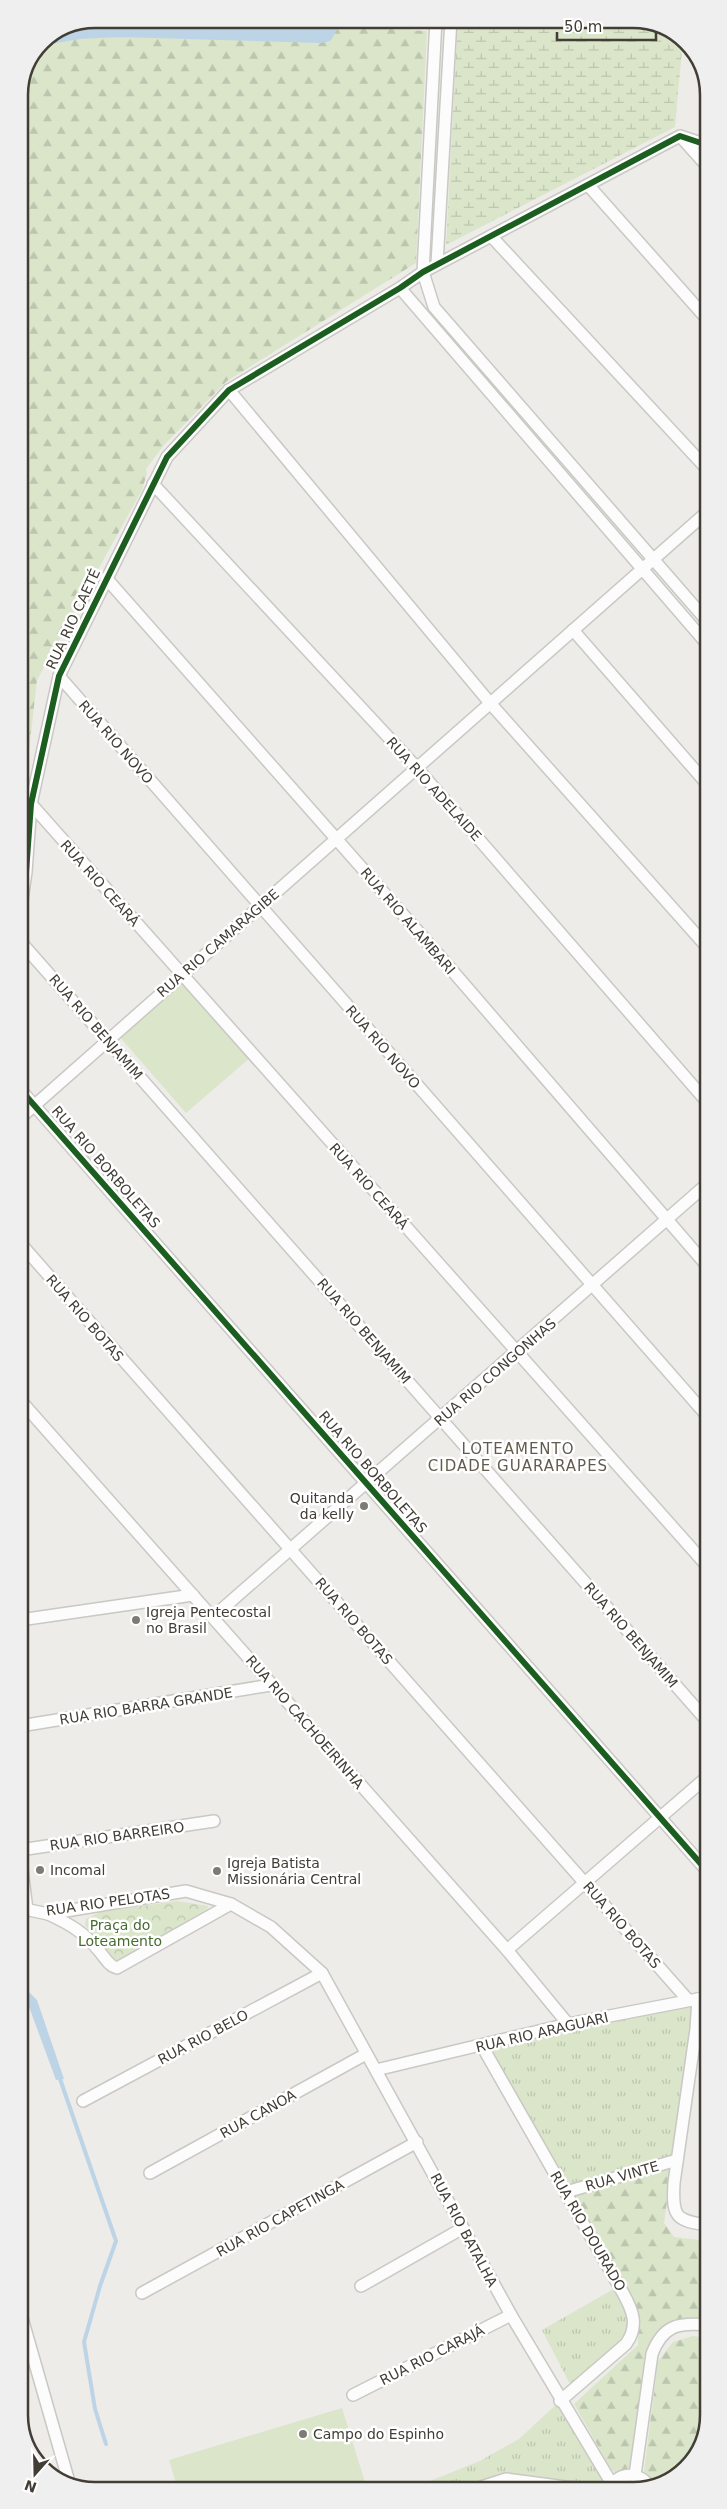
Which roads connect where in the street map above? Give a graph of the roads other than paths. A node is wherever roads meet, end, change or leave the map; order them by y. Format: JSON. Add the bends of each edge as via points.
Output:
{"nodes":[{"id":1,"x":436,"y":28,"type":"edge"},
{"id":2,"x":450,"y":28,"type":"edge"},
{"id":3,"x":680,"y":136,"type":"junction"},
{"id":4,"x":700,"y":143,"type":"edge"},
{"id":5,"x":700,"y":158,"type":"edge"},
{"id":6,"x":588,"y":185,"type":"junction"},
{"id":7,"x":492,"y":236,"type":"junction"},
{"id":8,"x":437,"y":264,"type":"junction"},
{"id":9,"x":423,"y":272,"type":"junction"},
{"id":10,"x":400,"y":288,"type":"junction"},
{"id":11,"x":700,"y":311,"type":"edge"},
{"id":12,"x":229,"y":390,"type":"junction"},
{"id":13,"x":700,"y":461,"type":"edge"},
{"id":14,"x":153,"y":484,"type":"junction"},
{"id":15,"x":700,"y":518,"type":"edge"},
{"id":16,"x":653,"y":560,"type":"junction"},
{"id":17,"x":641,"y":570,"type":"junction"},
{"id":18,"x":106,"y":578,"type":"junction"},
{"id":19,"x":700,"y":613,"type":"edge"},
{"id":20,"x":573,"y":630,"type":"junction"},
{"id":21,"x":700,"y":636,"type":"edge"},
{"id":22,"x":59,"y":676,"type":"junction"},
{"id":23,"x":490,"y":703,"type":"junction"},
{"id":24,"x":417,"y":768,"type":"junction"},
{"id":25,"x":700,"y":776,"type":"edge"},
{"id":26,"x":30,"y":804,"type":"junction"},
{"id":27,"x":28,"y":838,"type":"edge"},
{"id":28,"x":336,"y":840,"type":"junction"},
{"id":29,"x":260,"y":906,"type":"junction"},
{"id":30,"x":700,"y":939,"type":"edge"},
{"id":31,"x":28,"y":950,"type":"edge"},
{"id":32,"x":182,"y":975,"type":"junction"},
{"id":33,"x":108,"y":1041,"type":"junction"},
{"id":34,"x":700,"y":1094,"type":"edge"},
{"id":35,"x":28,"y":1098,"type":"edge"},
{"id":36,"x":35,"y":1106,"type":"junction"},
{"id":37,"x":28,"y":1112,"type":"edge"},
{"id":38,"x":700,"y":1191,"type":"edge"},
{"id":39,"x":667,"y":1221,"type":"junction"},
{"id":40,"x":28,"y":1252,"type":"edge"},
{"id":41,"x":700,"y":1258,"type":"edge"},
{"id":42,"x":593,"y":1286,"type":"junction"},
{"id":43,"x":517,"y":1352,"type":"junction"},
{"id":44,"x":700,"y":1408,"type":"edge"},
{"id":45,"x":28,"y":1409,"type":"edge"},
{"id":46,"x":441,"y":1419,"type":"junction"},
{"id":47,"x":366,"y":1483,"type":"junction"},
{"id":48,"x":290,"y":1550,"type":"junction"},
{"id":49,"x":700,"y":1558,"type":"edge"},
{"id":50,"x":193,"y":1594,"type":"junction"},
{"id":51,"x":213,"y":1617,"type":"junction"},
{"id":52,"x":28,"y":1619,"type":"edge"},
{"id":53,"x":271,"y":1685,"type":"junction"},
{"id":54,"x":700,"y":1713,"type":"edge"},
{"id":55,"x":28,"y":1725,"type":"edge"},
{"id":56,"x":700,"y":1783,"type":"edge"},
{"id":57,"x":660,"y":1817,"type":"junction"},
{"id":58,"x":214,"y":1821,"type":"dead end"},
{"id":59,"x":28,"y":1856,"type":"edge"},
{"id":60,"x":700,"y":1863,"type":"edge"},
{"id":61,"x":584,"y":1883,"type":"junction"},
{"id":62,"x":231,"y":1904,"type":"junction"},
{"id":63,"x":28,"y":1910,"type":"edge"},
{"id":64,"x":48,"y":1914,"type":"junction"},
{"id":65,"x":506,"y":1950,"type":"junction"},
{"id":66,"x":322,"y":1972,"type":"junction"},
{"id":67,"x":698,"y":1999,"type":"edge"},
{"id":68,"x":568,"y":2024,"type":"junction"},
{"id":69,"x":482,"y":2046,"type":"junction"},
{"id":70,"x":366,"y":2054,"type":"junction"},
{"id":71,"x":376,"y":2070,"type":"junction"},
{"id":72,"x":84,"y":2101,"type":"dead end"},
{"id":73,"x":417,"y":2142,"type":"junction"},
{"id":74,"x":678,"y":2160,"type":"junction"},
{"id":75,"x":150,"y":2173,"type":"dead end"},
{"id":76,"x":566,"y":2192,"type":"junction"},
{"id":77,"x":700,"y":2224,"type":"edge"},
{"id":78,"x":464,"y":2228,"type":"junction"},
{"id":79,"x":361,"y":2286,"type":"dead end"},
{"id":80,"x":142,"y":2293,"type":"dead end"},
{"id":81,"x":511,"y":2315,"type":"junction"},
{"id":82,"x":700,"y":2324,"type":"edge"},
{"id":83,"x":28,"y":2339,"type":"edge"},
{"id":84,"x":353,"y":2395,"type":"dead end"},
{"id":85,"x":560,"y":2401,"type":"junction"},
{"id":86,"x":67,"y":2475,"type":"edge"},
{"id":87,"x":635,"y":2475,"type":"junction"},
{"id":88,"x":645,"y":2480,"type":"edge"},
{"id":89,"x":500,"y":2482,"type":"edge"},
{"id":90,"x":516,"y":2482,"type":"edge"},
{"id":91,"x":608,"y":2482,"type":"edge"},
{"id":92,"x":615,"y":2482,"type":"edge"}],
"edges":[{"from":1,"to":9,"type":"street"},
{"from":2,"to":8,"type":"street"},
{"from":3,"to":4,"type":"street"},
{"from":3,"to":5,"type":"street"},
{"from":3,"to":6,"type":"street","name":"RUA RIO CAETÉ"},
{"from":6,"to":7,"type":"street","name":"RUA RIO CAETÉ"},
{"from":6,"to":11,"type":"street"},
{"from":7,"to":8,"type":"street","name":"RUA RIO CAETÉ"},
{"from":7,"to":13,"type":"street"},
{"from":8,"to":9,"type":"street","name":"RUA RIO CAETÉ"},
{"from":9,"to":10,"type":"street","name":"RUA RIO CAETÉ"},
{"from":9,"to":16,"type":"street","via":[[434,308]]},
{"from":10,"to":12,"type":"street","name":"RUA RIO CAETÉ"},
{"from":10,"to":17,"type":"street"},
{"from":12,"to":14,"type":"street","name":"RUA RIO CAETÉ","via":[[167,457]]},
{"from":12,"to":23,"type":"street"},
{"from":14,"to":18,"type":"street","name":"RUA RIO CAETÉ"},
{"from":14,"to":24,"type":"street","name":"RUA RIO ADELAIDE"},
{"from":15,"to":16,"type":"street","name":"RUA RIO CAMARAGIBE"},
{"from":16,"to":17,"type":"street","name":"RUA RIO CAMARAGIBE"},
{"from":16,"to":19,"type":"street"},
{"from":17,"to":20,"type":"street","name":"RUA RIO CAMARAGIBE"},
{"from":17,"to":21,"type":"street"},
{"from":18,"to":22,"type":"street","name":"RUA RIO CAETÉ"},
{"from":18,"to":28,"type":"street","name":"RUA RIO ALAMBARI"},
{"from":20,"to":23,"type":"street","name":"RUA RIO CAMARAGIBE"},
{"from":20,"to":25,"type":"street"},
{"from":22,"to":26,"type":"street","name":"RUA RIO CAETÉ"},
{"from":22,"to":29,"type":"street","name":"RUA RIO NOVO"},
{"from":23,"to":24,"type":"street","name":"RUA RIO CAMARAGIBE"},
{"from":23,"to":30,"type":"street"},
{"from":24,"to":28,"type":"street","name":"RUA RIO CAMARAGIBE"},
{"from":24,"to":34,"type":"street","name":"RUA RIO ADELAIDE"},
{"from":26,"to":27,"type":"street","name":"RUA RIO CAETÉ"},
{"from":26,"to":32,"type":"street","name":"RUA RIO CEARÁ"},
{"from":28,"to":29,"type":"street","name":"RUA RIO CAMARAGIBE"},
{"from":28,"to":39,"type":"street","name":"RUA RIO ALAMBARI"},
{"from":29,"to":32,"type":"street","name":"RUA RIO CAMARAGIBE"},
{"from":29,"to":42,"type":"street","name":"RUA RIO NOVO"},
{"from":31,"to":33,"type":"street","name":"RUA RIO BENJAMIM"},
{"from":32,"to":33,"type":"street","name":"RUA RIO CAMARAGIBE"},
{"from":32,"to":43,"type":"street","name":"RUA RIO CEARÁ"},
{"from":33,"to":36,"type":"street","name":"RUA RIO CAMARAGIBE"},
{"from":33,"to":46,"type":"street","name":"RUA RIO BENJAMIM"},
{"from":35,"to":36,"type":"street","name":"RUA RIO BORBOLETAS"},
{"from":36,"to":37,"type":"street","name":"RUA RIO CAMARAGIBE"},
{"from":36,"to":47,"type":"street","name":"RUA RIO BORBOLETAS"},
{"from":38,"to":39,"type":"street","name":"RUA RIO CONGONHAS"},
{"from":39,"to":41,"type":"street","name":"RUA RIO ALAMBARI"},
{"from":39,"to":42,"type":"street","name":"RUA RIO CONGONHAS"},
{"from":40,"to":48,"type":"street","name":"RUA RIO BOTAS"},
{"from":42,"to":43,"type":"street","name":"RUA RIO CONGONHAS"},
{"from":42,"to":44,"type":"street","name":"RUA RIO NOVO"},
{"from":43,"to":46,"type":"street","name":"RUA RIO CONGONHAS"},
{"from":43,"to":49,"type":"street","name":"RUA RIO CEARÁ"},
{"from":45,"to":50,"type":"street","name":"RUA RIO CACHOEIRINHA"},
{"from":46,"to":47,"type":"street","name":"RUA RIO CONGONHAS"},
{"from":46,"to":54,"type":"street","name":"RUA RIO BENJAMIM"},
{"from":47,"to":48,"type":"street","name":"RUA RIO CONGONHAS"},
{"from":47,"to":57,"type":"street","name":"RUA RIO BORBOLETAS"},
{"from":48,"to":51,"type":"street","name":"RUA RIO CONGONHAS"},
{"from":48,"to":61,"type":"street","name":"RUA RIO BOTAS"},
{"from":50,"to":51,"type":"street","name":"RUA RIO CACHOEIRINHA"},
{"from":50,"to":52,"type":"street"},
{"from":51,"to":53,"type":"street","name":"RUA RIO CACHOEIRINHA"},
{"from":53,"to":55,"type":"street","name":"RUA RIO BARRA GRANDE"},
{"from":53,"to":65,"type":"street","name":"RUA RIO CACHOEIRINHA"},
{"from":56,"to":57,"type":"street"},
{"from":57,"to":60,"type":"street","name":"RUA RIO BORBOLETAS"},
{"from":57,"to":61,"type":"street"},
{"from":58,"to":59,"type":"street","name":"RUA RIO BARREIRO"},
{"from":61,"to":65,"type":"street"},
{"from":61,"to":67,"type":"street","name":"RUA RIO BOTAS"},
{"from":62,"to":64,"type":"street","name":"RUA RIO PELOTAS","via":[[186,1891]]},
{"from":62,"to":64,"type":"street","via":[[117,1968],[87,1936]]},
{"from":62,"to":66,"type":"street","name":"RUA RIO PELOTAS","via":[[284,1937]]},
{"from":63,"to":64,"type":"street","name":"RUA RIO PELOTAS"},
{"from":65,"to":68,"type":"street","name":"RUA RIO CACHOEIRINHA"},
{"from":66,"to":70,"type":"street","name":"RUA RIO BATALHA"},
{"from":66,"to":72,"type":"street","name":"RUA RIO BELO"},
{"from":67,"to":68,"type":"street","name":"RUA RIO ARAGUARI"},
{"from":67,"to":74,"type":"street"},
{"from":68,"to":69,"type":"street","name":"RUA RIO ARAGUARI"},
{"from":69,"to":71,"type":"street","name":"RUA RIO ARAGUARI"},
{"from":69,"to":76,"type":"street","name":"RUA RIO DOURADO"},
{"from":70,"to":71,"type":"street","name":"RUA RIO BATALHA"},
{"from":70,"to":75,"type":"street","name":"RUA CANOA"},
{"from":71,"to":73,"type":"street","name":"RUA RIO BATALHA"},
{"from":73,"to":78,"type":"street","name":"RUA RIO BATALHA"},
{"from":73,"to":80,"type":"street","name":"RUA RIO CAPETINGA"},
{"from":74,"to":76,"type":"street","name":"RUA VINTE"},
{"from":74,"to":77,"type":"street","via":[[675,2213],[681,2219]]},
{"from":76,"to":85,"type":"street","name":"RUA RIO DOURADO","via":[[629,2305],[635,2326],[626,2344]]},
{"from":78,"to":79,"type":"street"},
{"from":78,"to":81,"type":"street","name":"RUA RIO BATALHA"},
{"from":81,"to":84,"type":"street","name":"RUA RIO CARAJÁ"},
{"from":81,"to":85,"type":"street","name":"RUA RIO BATALHA"},
{"from":82,"to":87,"type":"street","via":[[679,2326],[662,2334],[656,2342]]},
{"from":83,"to":86,"type":"street"},
{"from":85,"to":91,"type":"street","name":"RUA RIO BATALHA"},
{"from":87,"to":88,"type":"street"},
{"from":87,"to":92,"type":"street","via":[[622,2476]]},
{"from":89,"to":90,"type":"street"}]}
